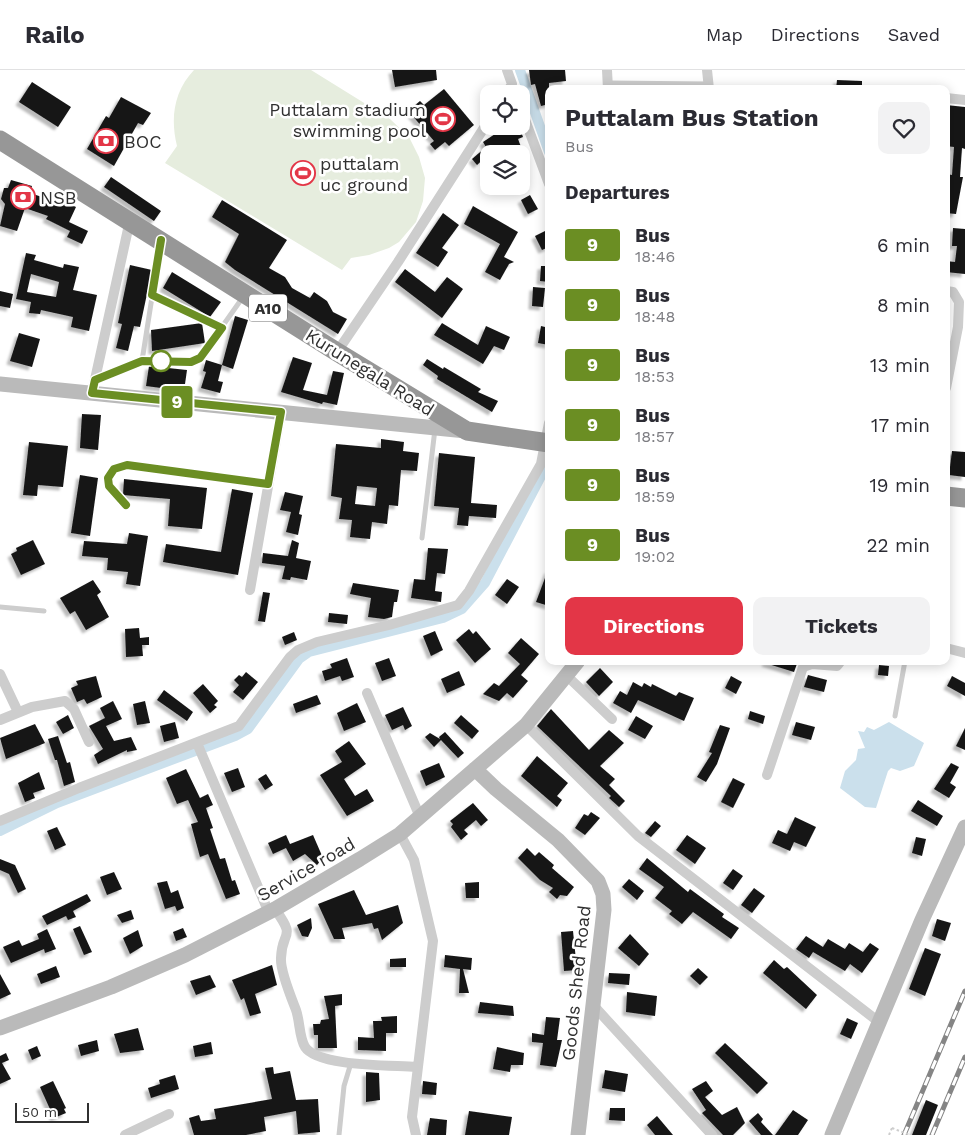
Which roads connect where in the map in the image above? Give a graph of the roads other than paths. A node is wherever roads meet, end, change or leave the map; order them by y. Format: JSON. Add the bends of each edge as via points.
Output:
{"nodes":[{"id":1,"x":507,"y":70,"type":"edge"},
{"id":2,"x":607,"y":70,"type":"edge"},
{"id":3,"x":707,"y":70,"type":"edge"},
{"id":4,"x":513,"y":85,"type":"edge"},
{"id":5,"x":608,"y":85,"type":"edge"},
{"id":6,"x":709,"y":85,"type":"edge"},
{"id":7,"x":950,"y":98,"type":"edge"},
{"id":8,"x":965,"y":100,"type":"edge"},
{"id":9,"x":530,"y":133,"type":"edge"},
{"id":10,"x":480,"y":134,"type":"edge"},
{"id":11,"x":0,"y":140,"type":"edge"},
{"id":12,"x":545,"y":173,"type":"edge"},
{"id":13,"x":130,"y":220,"type":"junction"},
{"id":14,"x":161,"y":240,"type":"junction"},
{"id":15,"x":950,"y":292,"type":"edge"},
{"id":16,"x":245,"y":294,"type":"junction"},
{"id":17,"x":152,"y":295,"type":"junction"},
{"id":18,"x":222,"y":328,"type":"junction"},
{"id":19,"x":337,"y":352,"type":"junction"},
{"id":20,"x":142,"y":361,"type":"junction"},
{"id":21,"x":950,"y":368,"type":"edge"},
{"id":22,"x":0,"y":384,"type":"edge"},
{"id":23,"x":93,"y":386,"type":"junction"},
{"id":24,"x":281,"y":412,"type":"junction"},
{"id":25,"x":435,"y":428,"type":"junction"},
{"id":26,"x":467,"y":431,"type":"junction"},
{"id":27,"x":545,"y":442,"type":"edge"},
{"id":28,"x":545,"y":449,"type":"edge"},
{"id":29,"x":268,"y":484,"type":"junction"},
{"id":30,"x":950,"y":496,"type":"edge"},
{"id":31,"x":965,"y":498,"type":"edge"},
{"id":32,"x":126,"y":505,"type":"dead end"},
{"id":33,"x":422,"y":538,"type":"dead end"},
{"id":34,"x":250,"y":590,"type":"dead end"},
{"id":35,"x":0,"y":607,"type":"edge"},
{"id":36,"x":44,"y":610,"type":"dead end"},
{"id":37,"x":950,"y":649,"type":"edge"},
{"id":38,"x":965,"y":653,"type":"edge"},
{"id":39,"x":575,"y":665,"type":"edge"},
{"id":40,"x":809,"y":665,"type":"edge"},
{"id":41,"x":824,"y":665,"type":"edge"},
{"id":42,"x":838,"y":665,"type":"edge"},
{"id":43,"x":904,"y":665,"type":"edge"},
{"id":44,"x":0,"y":674,"type":"edge"},
{"id":45,"x":566,"y":675,"type":"junction"},
{"id":46,"x":367,"y":693,"type":"dead end"},
{"id":47,"x":18,"y":712,"type":"junction"},
{"id":48,"x":895,"y":716,"type":"dead end"},
{"id":49,"x":0,"y":720,"type":"edge"},
{"id":50,"x":612,"y":720,"type":"dead end"},
{"id":51,"x":526,"y":725,"type":"junction"},
{"id":52,"x":89,"y":742,"type":"dead end"},
{"id":53,"x":197,"y":744,"type":"junction"},
{"id":54,"x":476,"y":769,"type":"junction"},
{"id":55,"x":767,"y":775,"type":"dead end"},
{"id":56,"x":420,"y":817,"type":"junction"},
{"id":57,"x":0,"y":821,"type":"edge"},
{"id":58,"x":965,"y":827,"type":"edge"},
{"id":59,"x":400,"y":834,"type":"junction"},
{"id":60,"x":272,"y":911,"type":"junction"},
{"id":61,"x":593,"y":1005,"type":"junction"},
{"id":62,"x":879,"y":1022,"type":"junction"},
{"id":63,"x":0,"y":1028,"type":"edge"},
{"id":64,"x":352,"y":1063,"type":"junction"},
{"id":65,"x":416,"y":1067,"type":"junction"},
{"id":66,"x":169,"y":1114,"type":"dead end"},
{"id":67,"x":125,"y":1135,"type":"edge"},
{"id":68,"x":339,"y":1135,"type":"edge"},
{"id":69,"x":416,"y":1135,"type":"edge"},
{"id":70,"x":578,"y":1135,"type":"edge"},
{"id":71,"x":712,"y":1135,"type":"edge"},
{"id":72,"x":832,"y":1135,"type":"edge"}],
"edges":[{"from":1,"to":4,"type":"street"},
{"from":2,"to":5,"type":"street"},
{"from":3,"to":6,"type":"street"},
{"from":7,"to":8,"type":"street"},
{"from":9,"to":12,"type":"street"},
{"from":10,"to":19,"type":"street"},
{"from":11,"to":13,"type":"highway","name":"Kurunegala Road","number":"A10"},
{"from":13,"to":14,"type":"highway","name":"Kurunegala Road","number":"A10"},
{"from":13,"to":23,"type":"street"},
{"from":14,"to":16,"type":"highway","name":"Kurunegala Road","number":"A10"},
{"from":14,"to":17,"type":"lane"},
{"from":15,"to":21,"type":"street","via":[[960,302]]},
{"from":16,"to":18,"type":"lane"},
{"from":16,"to":19,"type":"highway","name":"Kurunegala Road","number":"A10"},
{"from":17,"to":18,"type":"lane"},
{"from":17,"to":20,"type":"lane"},
{"from":18,"to":20,"type":"lane","via":[[200,358],[191,362]]},
{"from":19,"to":26,"type":"highway","name":"Kurunegala Road","number":"A10"},
{"from":20,"to":23,"type":"lane"},
{"from":22,"to":23,"type":"street"},
{"from":23,"to":24,"type":"street"},
{"from":24,"to":25,"type":"street"},
{"from":24,"to":29,"type":"street"},
{"from":25,"to":26,"type":"street"},
{"from":25,"to":33,"type":"lane"},
{"from":26,"to":27,"type":"highway","name":"Kurunegala Road","number":"A10"},
{"from":28,"to":53,"type":"street","via":[[533,480],[469,591],[458,604],[298,650],[240,726]]},
{"from":29,"to":32,"type":"lane","via":[[127,465],[114,469],[108,478],[109,486]]},
{"from":29,"to":34,"type":"street"},
{"from":30,"to":31,"type":"highway"},
{"from":35,"to":36,"type":"lane"},
{"from":37,"to":38,"type":"street"},
{"from":39,"to":45,"type":"street","name":"Service road"},
{"from":40,"to":55,"type":"street","via":[[803,667]]},
{"from":41,"to":42,"type":"street"},
{"from":43,"to":48,"type":"lane"},
{"from":44,"to":47,"type":"street"},
{"from":45,"to":50,"type":"street"},
{"from":45,"to":51,"type":"street","name":"Service road"},
{"from":46,"to":56,"type":"street"},
{"from":47,"to":49,"type":"street"},
{"from":47,"to":52,"type":"street","via":[[32,706],[65,701],[74,709]]},
{"from":51,"to":54,"type":"street","name":"Service road"},
{"from":51,"to":62,"type":"street","via":[[638,836]]},
{"from":53,"to":57,"type":"street"},
{"from":53,"to":60,"type":"street"},
{"from":54,"to":56,"type":"street","name":"Service road"},
{"from":54,"to":61,"type":"street","name":"Goods Shed Road","via":[[558,840],[598,881],[604,910]]},
{"from":56,"to":59,"type":"street","name":"Service road"},
{"from":58,"to":62,"type":"street"},
{"from":59,"to":60,"type":"street","name":"Service road"},
{"from":59,"to":65,"type":"street","via":[[414,860],[433,941]]},
{"from":60,"to":63,"type":"street","name":"Service road","via":[[185,956]]},
{"from":60,"to":64,"type":"street","via":[[286,925],[288,933],[280,959],[300,1020],[304,1046],[311,1054]]},
{"from":61,"to":70,"type":"street","name":"Goods Shed Road"},
{"from":61,"to":71,"type":"street"},
{"from":62,"to":72,"type":"street"},
{"from":64,"to":65,"type":"street"},
{"from":64,"to":68,"type":"lane","via":[[344,1086]]},
{"from":65,"to":69,"type":"street","via":[[412,1117]]},
{"from":66,"to":67,"type":"street"}]}
